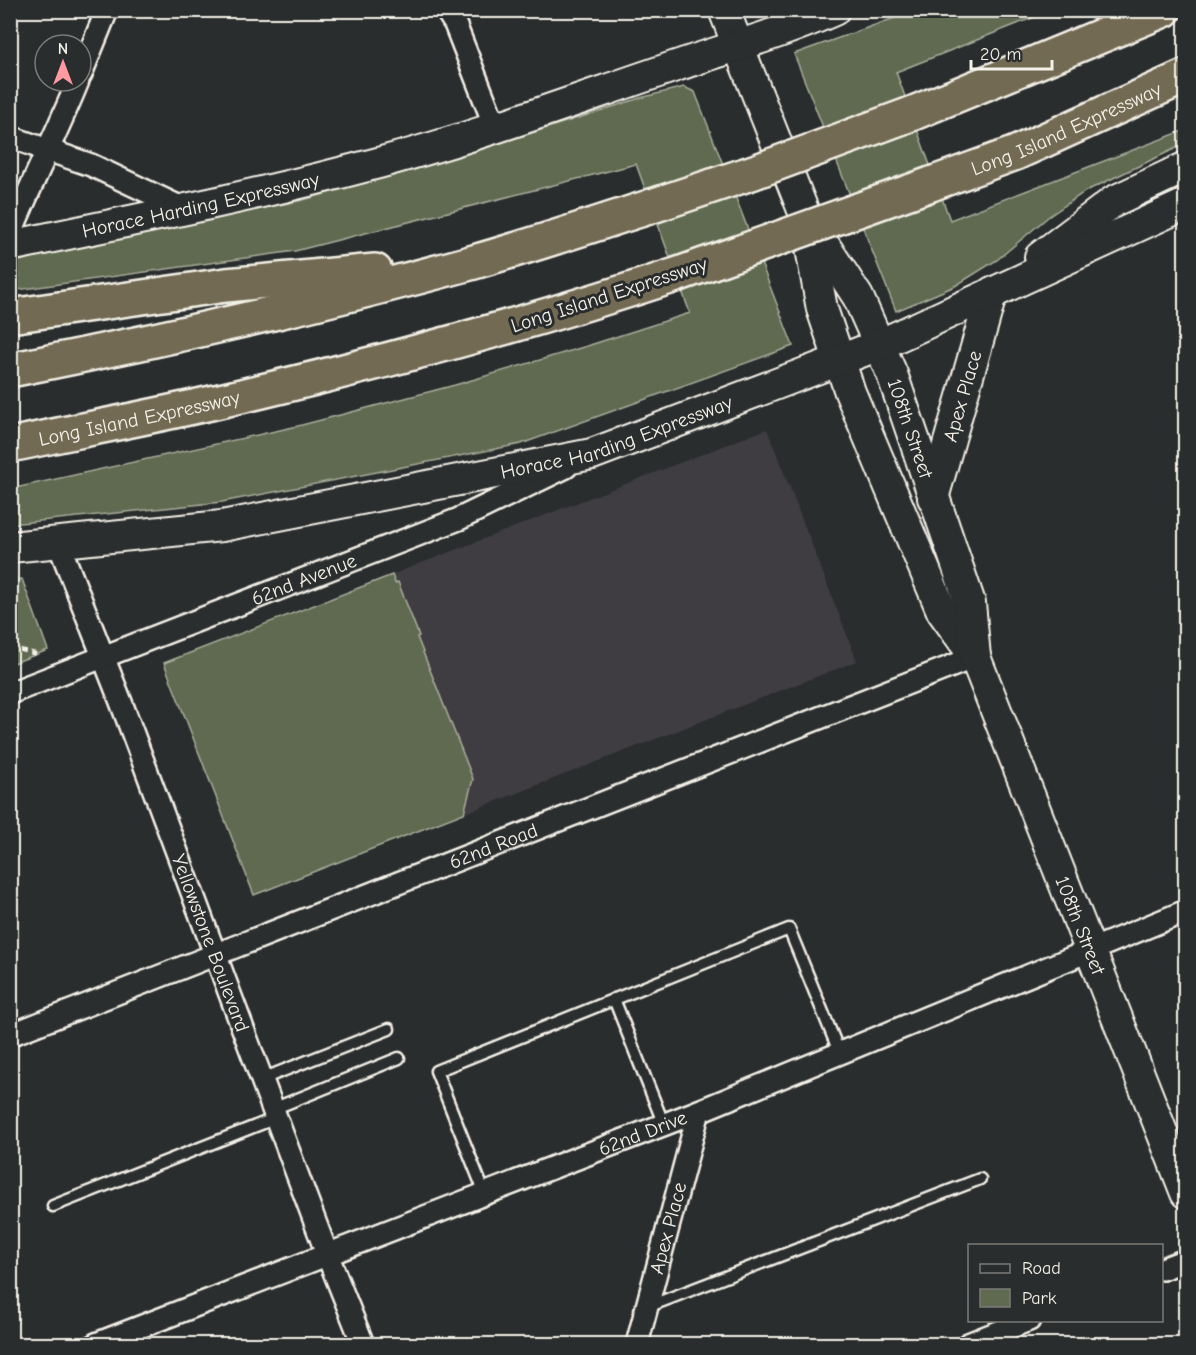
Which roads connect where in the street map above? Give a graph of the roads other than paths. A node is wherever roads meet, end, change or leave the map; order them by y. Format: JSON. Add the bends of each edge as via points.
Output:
{"nodes":[{"id":1,"x":107,"y":10,"type":"edge"},
{"id":2,"x":446,"y":10,"type":"edge"},
{"id":3,"x":724,"y":10,"type":"edge"},
{"id":4,"x":834,"y":10,"type":"edge"},
{"id":5,"x":1164,"y":10,"type":"edge"},
{"id":6,"x":93,"y":44,"type":"edge"},
{"id":7,"x":738,"y":45,"type":"junction"},
{"id":8,"x":1185,"y":76,"type":"edge"},
{"id":9,"x":73,"y":93,"type":"edge"},
{"id":10,"x":1185,"y":99,"type":"edge"},
{"id":11,"x":496,"y":129,"type":"junction"},
{"id":12,"x":10,"y":137,"type":"edge"},
{"id":13,"x":47,"y":150,"type":"junction"},
{"id":14,"x":1016,"y":153,"type":"junction"},
{"id":15,"x":1185,"y":167,"type":"edge"},
{"id":16,"x":1185,"y":204,"type":"edge"},
{"id":17,"x":184,"y":209,"type":"junction"},
{"id":18,"x":805,"y":215,"type":"junction"},
{"id":19,"x":10,"y":235,"type":"edge"},
{"id":20,"x":10,"y":246,"type":"edge"},
{"id":21,"x":476,"y":262,"type":"junction"},
{"id":22,"x":992,"y":292,"type":"junction"},
{"id":23,"x":10,"y":316,"type":"edge"},
{"id":24,"x":879,"y":345,"type":"junction"},
{"id":25,"x":839,"y":361,"type":"junction"},
{"id":26,"x":10,"y":370,"type":"edge"},
{"id":27,"x":10,"y":445,"type":"edge"},
{"id":28,"x":592,"y":454,"type":"junction"},
{"id":29,"x":933,"y":498,"type":"junction"},
{"id":30,"x":58,"y":542,"type":"junction"},
{"id":31,"x":10,"y":547,"type":"edge"},
{"id":32,"x":103,"y":657,"type":"junction"},
{"id":33,"x":975,"y":657,"type":"junction"},
{"id":34,"x":10,"y":693,"type":"edge"},
{"id":35,"x":1185,"y":911,"type":"edge"},
{"id":36,"x":1092,"y":951,"type":"junction"},
{"id":37,"x":215,"y":955,"type":"junction"},
{"id":38,"x":614,"y":999,"type":"junction"},
{"id":39,"x":388,"y":1029,"type":"dead end"},
{"id":40,"x":10,"y":1035,"type":"edge"},
{"id":41,"x":840,"y":1054,"type":"junction"},
{"id":42,"x":399,"y":1058,"type":"dead end"},
{"id":43,"x":262,"y":1079,"type":"junction"},
{"id":44,"x":699,"y":1112,"type":"junction"},
{"id":45,"x":275,"y":1113,"type":"junction"},
{"id":46,"x":663,"y":1125,"type":"junction"},
{"id":47,"x":980,"y":1179,"type":"dead end"},
{"id":48,"x":1185,"y":1193,"type":"edge"},
{"id":49,"x":485,"y":1194,"type":"junction"},
{"id":50,"x":53,"y":1206,"type":"dead end"},
{"id":51,"x":327,"y":1254,"type":"junction"},
{"id":52,"x":1185,"y":1260,"type":"edge"},
{"id":53,"x":1163,"y":1268,"type":"edge"},
{"id":54,"x":646,"y":1307,"type":"junction"},
{"id":55,"x":1024,"y":1322,"type":"edge"},
{"id":56,"x":96,"y":1344,"type":"edge"},
{"id":57,"x":363,"y":1344,"type":"edge"},
{"id":58,"x":636,"y":1344,"type":"edge"},
{"id":59,"x":968,"y":1344,"type":"edge"}],
"edges":[{"from":1,"to":6,"type":"street"},
{"from":2,"to":11,"type":"street"},
{"from":3,"to":7,"type":"main road","name":"108th Street"},
{"from":4,"to":7,"type":"main road","name":"Horace Harding Expressway"},
{"from":5,"to":21,"type":"highway","bridge":true,"via":[[911,114],[754,172]]},
{"from":7,"to":11,"type":"main road","name":"Horace Harding Expressway"},
{"from":7,"to":18,"type":"main road","name":"108th Street"},
{"from":8,"to":14,"type":"highway","name":"Long Island Expressway"},
{"from":9,"to":13,"type":"street"},
{"from":10,"to":14,"type":"highway"},
{"from":11,"to":17,"type":"main road","name":"Horace Harding Expressway","via":[[383,162]]},
{"from":12,"to":13,"type":"street"},
{"from":13,"to":17,"type":"street","via":[[91,165]]},
{"from":13,"to":19,"type":"street"},
{"from":14,"to":27,"type":"highway","name":"Long Island Expressway","bridge":true,"via":[[592,303],[210,404]]},
{"from":15,"to":22,"type":"main road","via":[[1114,201]]},
{"from":16,"to":22,"type":"main road","name":"Horace Harding Expressway"},
{"from":17,"to":20,"type":"main road","name":"Horace Harding Expressway"},
{"from":18,"to":24,"type":"main road","name":"108th Street","via":[[858,297]]},
{"from":18,"to":25,"type":"main road","name":"108th Street","via":[[822,309]]},
{"from":21,"to":23,"type":"highway","via":[[226,285]]},
{"from":21,"to":26,"type":"highway","via":[[192,333]]},
{"from":22,"to":24,"type":"main road","name":"Horace Harding Expressway"},
{"from":22,"to":29,"type":"main road","name":"Apex Place"},
{"from":24,"to":25,"type":"main road","name":"Horace Harding Expressway"},
{"from":24,"to":29,"type":"main road","name":"108th Street"},
{"from":25,"to":28,"type":"main road","name":"Horace Harding Expressway"},
{"from":25,"to":33,"type":"main road","name":"108th Street","via":[[942,611]]},
{"from":28,"to":30,"type":"main road","name":"Horace Harding Expressway","via":[[222,526]]},
{"from":28,"to":32,"type":"street","name":"62nd Avenue","via":[[459,519]]},
{"from":29,"to":33,"type":"main road","name":"108th Street","via":[[970,603]]},
{"from":30,"to":31,"type":"main road","name":"Horace Harding Expressway"},
{"from":30,"to":32,"type":"street","name":"Yellowstone Boulevard"},
{"from":32,"to":34,"type":"street","name":"62nd Avenue"},
{"from":32,"to":37,"type":"street","name":"Yellowstone Boulevard"},
{"from":33,"to":36,"type":"main road","name":"108th Street"},
{"from":33,"to":37,"type":"street","name":"62nd Road"},
{"from":35,"to":36,"type":"street","name":"62nd Drive"},
{"from":36,"to":41,"type":"street","name":"62nd Drive"},
{"from":36,"to":48,"type":"main road","name":"108th Street"},
{"from":37,"to":40,"type":"street","name":"62nd Road"},
{"from":37,"to":43,"type":"street","name":"Yellowstone Boulevard"},
{"from":38,"to":41,"type":"lane","via":[[789,929]]},
{"from":38,"to":46,"type":"lane"},
{"from":38,"to":49,"type":"lane","via":[[436,1071]]},
{"from":39,"to":43,"type":"lane"},
{"from":41,"to":44,"type":"street","name":"62nd Drive"},
{"from":42,"to":45,"type":"lane"},
{"from":43,"to":45,"type":"street","name":"Yellowstone Boulevard"},
{"from":44,"to":46,"type":"street","name":"62nd Drive"},
{"from":44,"to":54,"type":"street","name":"Apex Place"},
{"from":45,"to":50,"type":"lane"},
{"from":45,"to":51,"type":"street","name":"Yellowstone Boulevard"},
{"from":46,"to":49,"type":"street","name":"62nd Drive"},
{"from":47,"to":54,"type":"lane"},
{"from":49,"to":51,"type":"street","name":"62nd Drive"},
{"from":51,"to":56,"type":"street","name":"62nd Drive"},
{"from":51,"to":57,"type":"street","name":"Yellowstone Boulevard"},
{"from":52,"to":53,"type":"street"},
{"from":54,"to":58,"type":"street","name":"Apex Place"},
{"from":55,"to":59,"type":"street"}]}
